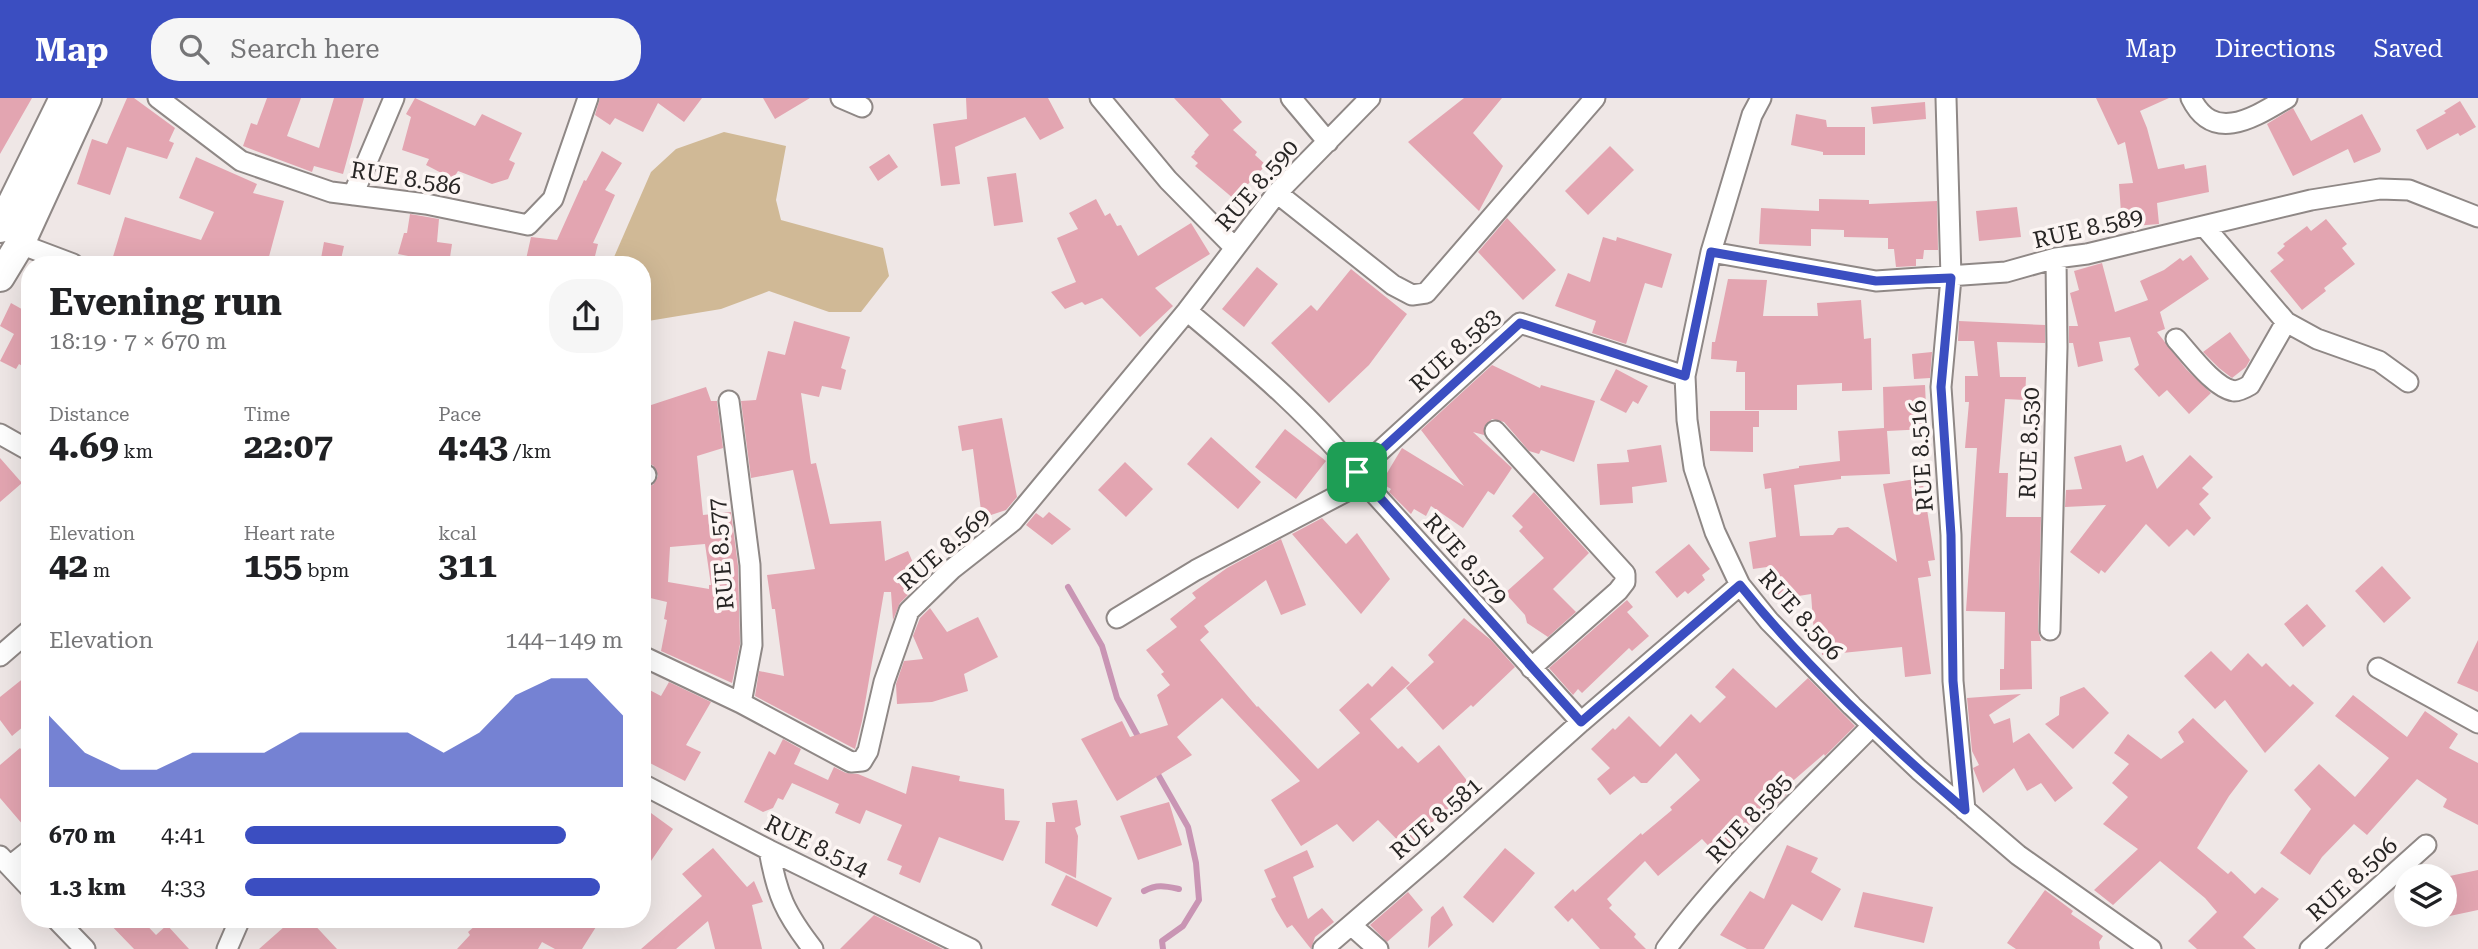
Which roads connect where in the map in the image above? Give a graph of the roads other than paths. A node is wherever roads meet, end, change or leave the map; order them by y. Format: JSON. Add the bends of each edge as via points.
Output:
{"nodes":[{"id":1,"x":64,"y":98,"type":"edge"},
{"id":2,"x":88,"y":98,"type":"edge"},
{"id":3,"x":158,"y":98,"type":"edge"},
{"id":4,"x":394,"y":98,"type":"edge"},
{"id":5,"x":588,"y":98,"type":"edge"},
{"id":6,"x":841,"y":98,"type":"edge"},
{"id":7,"x":1100,"y":98,"type":"edge"},
{"id":8,"x":1291,"y":98,"type":"edge"},
{"id":9,"x":1370,"y":98,"type":"edge"},
{"id":10,"x":1595,"y":98,"type":"edge"},
{"id":11,"x":1761,"y":98,"type":"edge"},
{"id":12,"x":1946,"y":98,"type":"edge"},
{"id":13,"x":2191,"y":98,"type":"edge"},
{"id":14,"x":2287,"y":98,"type":"edge"},
{"id":15,"x":862,"y":107,"type":"dead end"},
{"id":16,"x":1328,"y":142,"type":"junction"},
{"id":17,"x":1277,"y":193,"type":"junction"},
{"id":18,"x":353,"y":195,"type":"junction"},
{"id":19,"x":2474,"y":215,"type":"edge"},
{"id":20,"x":2204,"y":226,"type":"junction"},
{"id":21,"x":10,"y":236,"type":"edge"},
{"id":22,"x":1235,"y":247,"type":"junction"},
{"id":23,"x":1711,"y":252,"type":"junction"},
{"id":24,"x":56,"y":256,"type":"edge"},
{"id":25,"x":2056,"y":258,"type":"junction"},
{"id":26,"x":0,"y":276,"type":"edge"},
{"id":27,"x":1951,"y":278,"type":"junction"},
{"id":28,"x":1187,"y":311,"type":"junction"},
{"id":29,"x":2286,"y":322,"type":"junction"},
{"id":30,"x":2176,"y":339,"type":"dead end"},
{"id":31,"x":1685,"y":376,"type":"junction"},
{"id":32,"x":2408,"y":382,"type":"dead end"},
{"id":33,"x":729,"y":401,"type":"dead end"},
{"id":34,"x":1495,"y":431,"type":"dead end"},
{"id":35,"x":0,"y":434,"type":"edge"},
{"id":36,"x":21,"y":446,"type":"edge"},
{"id":37,"x":1360,"y":477,"type":"junction"},
{"id":38,"x":1740,"y":585,"type":"junction"},
{"id":39,"x":1116,"y":618,"type":"dead end"},
{"id":40,"x":2050,"y":629,"type":"dead end"},
{"id":41,"x":21,"y":638,"type":"edge"},
{"id":42,"x":0,"y":656,"type":"edge"},
{"id":43,"x":651,"y":660,"type":"edge"},
{"id":44,"x":1531,"y":668,"type":"junction"},
{"id":45,"x":2378,"y":668,"type":"dead end"},
{"id":46,"x":741,"y":703,"type":"junction"},
{"id":47,"x":1581,"y":722,"type":"junction"},
{"id":48,"x":2478,"y":723,"type":"edge"},
{"id":49,"x":1872,"y":726,"type":"junction"},
{"id":50,"x":651,"y":789,"type":"edge"},
{"id":51,"x":1965,"y":810,"type":"junction"},
{"id":52,"x":2426,"y":845,"type":"dead end"},
{"id":53,"x":769,"y":850,"type":"junction"},
{"id":54,"x":5,"y":861,"type":"edge"},
{"id":55,"x":21,"y":878,"type":"edge"},
{"id":56,"x":1351,"y":925,"type":"junction"},
{"id":57,"x":65,"y":928,"type":"edge"},
{"id":58,"x":236,"y":928,"type":"edge"},
{"id":59,"x":2139,"y":946,"type":"edge"},
{"id":60,"x":85,"y":949,"type":"edge"},
{"id":61,"x":227,"y":949,"type":"edge"},
{"id":62,"x":813,"y":949,"type":"edge"},
{"id":63,"x":971,"y":949,"type":"edge"},
{"id":64,"x":1323,"y":949,"type":"edge"},
{"id":65,"x":1378,"y":949,"type":"edge"},
{"id":66,"x":1666,"y":949,"type":"edge"},
{"id":67,"x":2310,"y":949,"type":"edge"}],
"edges":[{"from":1,"to":21,"type":"main road"},
{"from":2,"to":21,"type":"main road"},
{"from":3,"to":18,"type":"street","name":"RUE 8.586","via":[[241,161],[331,192]]},
{"from":4,"to":18,"type":"street"},
{"from":5,"to":18,"type":"street","name":"RUE 8.586","via":[[553,199],[528,225]]},
{"from":6,"to":15,"type":"street"},
{"from":7,"to":22,"type":"street","via":[[1168,180]]},
{"from":8,"to":16,"type":"street"},
{"from":9,"to":16,"type":"street","name":"RUE 8.590"},
{"from":10,"to":17,"type":"street","via":[[1426,293],[1412,295],[1393,285]]},
{"from":11,"to":23,"type":"street","name":"RUE 8.506"},
{"from":12,"to":27,"type":"street","name":"RUE 8.516"},
{"from":13,"to":14,"type":"street","via":[[2210,119],[2231,125]]},
{"from":16,"to":17,"type":"street","name":"RUE 8.590"},
{"from":17,"to":22,"type":"street","name":"RUE 8.590"},
{"from":19,"to":20,"type":"street","name":"RUE 8.589","via":[[2409,190],[2381,189],[2311,200]]},
{"from":20,"to":25,"type":"street","name":"RUE 8.589"},
{"from":20,"to":29,"type":"street"},
{"from":21,"to":24,"type":"street"},
{"from":21,"to":26,"type":"main road"},
{"from":22,"to":28,"type":"street","name":"RUE 8.590"},
{"from":23,"to":27,"type":"street","name":"RUE 8.589","via":[[1876,281]]},
{"from":23,"to":31,"type":"street","name":"RUE 8.506"},
{"from":25,"to":27,"type":"street","name":"RUE 8.589","via":[[2006,272]]},
{"from":25,"to":40,"type":"street","name":"RUE 8.530"},
{"from":27,"to":51,"type":"street","name":"RUE 8.516","via":[[1941,387],[1951,535],[1953,681]]},
{"from":28,"to":37,"type":"street","name":"RUE 8.579","via":[[1271,382]]},
{"from":28,"to":46,"type":"street","name":"RUE 8.569","via":[[1013,521],[952,569],[909,611],[887,669],[862,761],[851,762]]},
{"from":29,"to":30,"type":"street","via":[[2250,385],[2241,390],[2232,391],[2210,377]]},
{"from":29,"to":32,"type":"street","via":[[2317,339],[2379,361]]},
{"from":31,"to":37,"type":"street","name":"RUE 8.583","via":[[1520,323]]},
{"from":31,"to":38,"type":"street","name":"RUE 8.506","via":[[1694,468],[1715,532]]},
{"from":33,"to":46,"type":"street","name":"RUE 8.577","via":[[750,565],[752,645]]},
{"from":34,"to":44,"type":"street","via":[[1625,574],[1618,591]]},
{"from":35,"to":36,"type":"street"},
{"from":37,"to":39,"type":"street"},
{"from":37,"to":44,"type":"street","name":"RUE 8.579"},
{"from":38,"to":47,"type":"street"},
{"from":38,"to":49,"type":"street","name":"RUE 8.506"},
{"from":41,"to":42,"type":"street"},
{"from":43,"to":46,"type":"street","name":"RUE 8.569"},
{"from":44,"to":47,"type":"street","name":"RUE 8.579"},
{"from":45,"to":48,"type":"street"},
{"from":47,"to":56,"type":"street","name":"RUE 8.581"},
{"from":49,"to":51,"type":"street","name":"RUE 8.506"},
{"from":49,"to":66,"type":"street","name":"RUE 8.585","via":[[1732,871]]},
{"from":50,"to":53,"type":"street","name":"RUE 8.514"},
{"from":51,"to":59,"type":"street","name":"RUE 8.506"},
{"from":52,"to":67,"type":"street","name":"RUE 8.506"},
{"from":53,"to":62,"type":"street","via":[[781,901]]},
{"from":53,"to":63,"type":"street","name":"RUE 8.514"},
{"from":54,"to":55,"type":"street"},
{"from":56,"to":64,"type":"street","name":"RUE 8.581"},
{"from":56,"to":65,"type":"street"},
{"from":57,"to":60,"type":"street"},
{"from":58,"to":61,"type":"street"}]}
